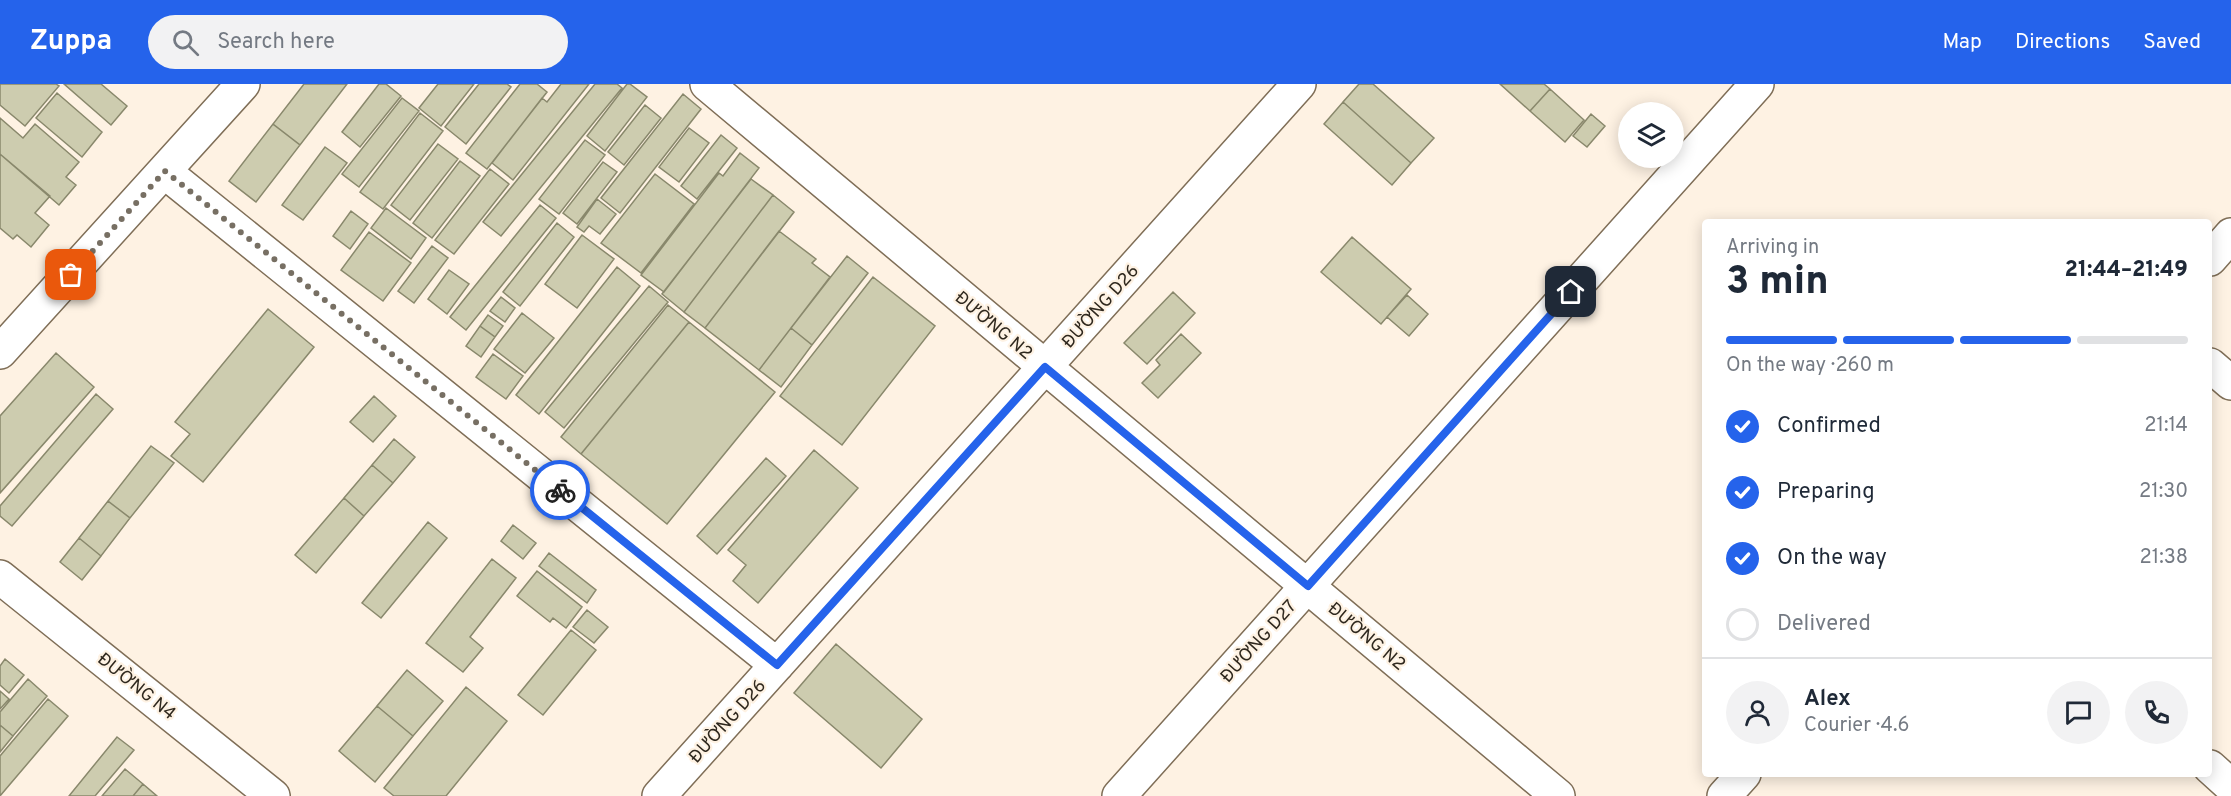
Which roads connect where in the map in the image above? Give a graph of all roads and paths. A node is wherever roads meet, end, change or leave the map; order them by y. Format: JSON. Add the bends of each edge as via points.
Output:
{"nodes":[{"id":1,"x":243,"y":84,"type":"edge"},
{"id":2,"x":707,"y":84,"type":"edge"},
{"id":3,"x":1299,"y":84,"type":"edge"},
{"id":4,"x":1757,"y":84,"type":"edge"},
{"id":5,"x":165,"y":171,"type":"junction"},
{"id":6,"x":2231,"y":235,"type":"edge"},
{"id":7,"x":2212,"y":257,"type":"edge"},
{"id":8,"x":0,"y":352,"type":"edge"},
{"id":9,"x":1045,"y":367,"type":"junction"},
{"id":10,"x":2212,"y":367,"type":"edge"},
{"id":11,"x":2231,"y":384,"type":"edge"},
{"id":12,"x":0,"y":577,"type":"edge"},
{"id":13,"x":1308,"y":586,"type":"junction"},
{"id":14,"x":777,"y":665,"type":"junction"},
{"id":15,"x":2212,"y":768,"type":"edge"},
{"id":16,"x":1741,"y":777,"type":"edge"},
{"id":17,"x":2231,"y":786,"type":"edge"},
{"id":18,"x":273,"y":796,"type":"edge"},
{"id":19,"x":659,"y":796,"type":"edge"},
{"id":20,"x":1119,"y":796,"type":"edge"},
{"id":21,"x":1558,"y":796,"type":"edge"},
{"id":22,"x":1724,"y":796,"type":"edge"}],
"edges":[{"from":1,"to":5,"type":"street"},
{"from":2,"to":9,"type":"street","name":"ĐƯỜNG N2"},
{"from":3,"to":9,"type":"street","name":"ĐƯỜNG D26"},
{"from":4,"to":13,"type":"street","name":"ĐƯỜNG D27"},
{"from":5,"to":8,"type":"street"},
{"from":5,"to":14,"type":"street"},
{"from":6,"to":7,"type":"street"},
{"from":9,"to":13,"type":"street","name":"ĐƯỜNG N2"},
{"from":9,"to":14,"type":"street","name":"ĐƯỜNG D26"},
{"from":10,"to":11,"type":"street"},
{"from":12,"to":18,"type":"street","name":"ĐƯỜNG N4"},
{"from":13,"to":20,"type":"street","name":"ĐƯỜNG D27"},
{"from":13,"to":21,"type":"street","name":"ĐƯỜNG N2"},
{"from":14,"to":19,"type":"street","name":"ĐƯỜNG D26"},
{"from":15,"to":17,"type":"street"},
{"from":16,"to":22,"type":"street"}]}
